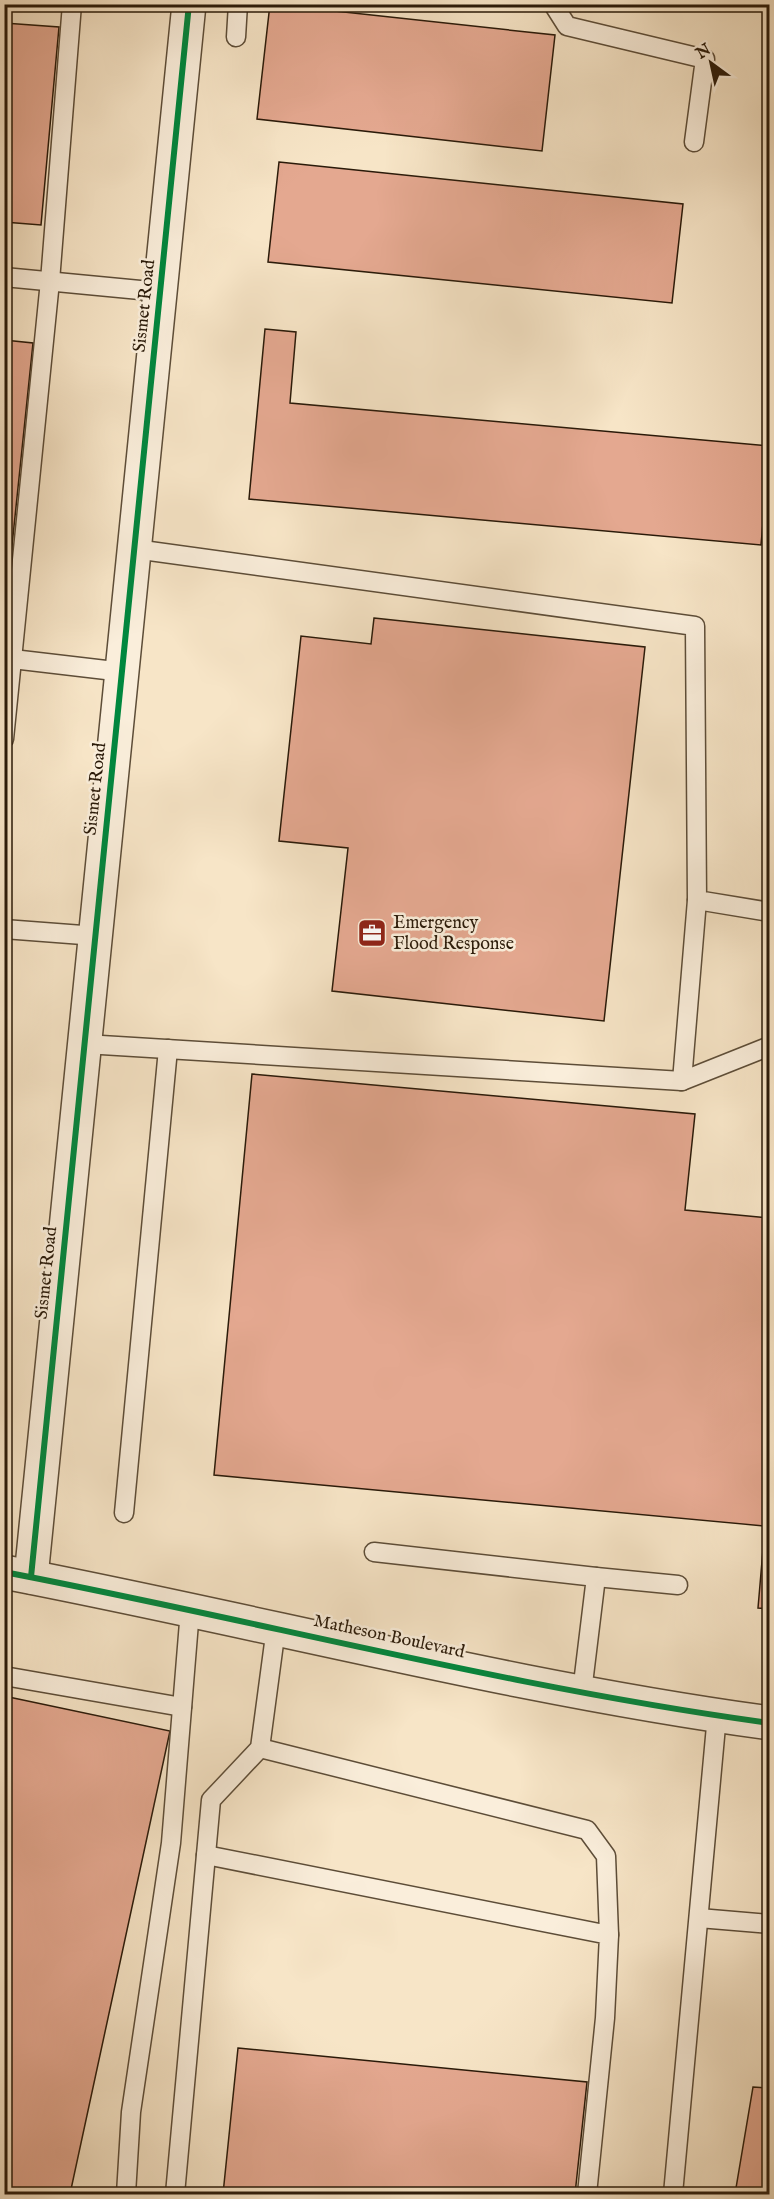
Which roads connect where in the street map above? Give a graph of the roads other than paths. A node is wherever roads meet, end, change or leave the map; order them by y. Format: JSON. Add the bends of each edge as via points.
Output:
{"nodes":[{"id":1,"x":72,"y":4,"type":"edge"},
{"id":2,"x":189,"y":4,"type":"edge"},
{"id":3,"x":238,"y":4,"type":"edge"},
{"id":4,"x":553,"y":4,"type":"edge"},
{"id":5,"x":236,"y":37,"type":"dead end"},
{"id":6,"x":694,"y":142,"type":"dead end"},
{"id":7,"x":4,"y":277,"type":"edge"},
{"id":8,"x":50,"y":281,"type":"junction"},
{"id":9,"x":161,"y":292,"type":"junction"},
{"id":10,"x":135,"y":549,"type":"junction"},
{"id":11,"x":9,"y":658,"type":"edge"},
{"id":12,"x":123,"y":672,"type":"junction"},
{"id":13,"x":4,"y":739,"type":"edge"},
{"id":14,"x":697,"y":900,"type":"junction"},
{"id":15,"x":770,"y":912,"type":"edge"},
{"id":16,"x":4,"y":929,"type":"edge"},
{"id":17,"x":96,"y":936,"type":"junction"},
{"id":18,"x":85,"y":1044,"type":"junction"},
{"id":19,"x":770,"y":1046,"type":"edge"},
{"id":20,"x":168,"y":1049,"type":"junction"},
{"id":21,"x":682,"y":1081,"type":"junction"},
{"id":22,"x":124,"y":1513,"type":"dead end"},
{"id":23,"x":374,"y":1552,"type":"dead end"},
{"id":24,"x":18,"y":1575,"type":"edge"},
{"id":25,"x":596,"y":1577,"type":"junction"},
{"id":26,"x":678,"y":1585,"type":"dead end"},
{"id":27,"x":190,"y":1610,"type":"junction"},
{"id":28,"x":276,"y":1628,"type":"junction"},
{"id":29,"x":4,"y":1676,"type":"edge"},
{"id":30,"x":582,"y":1692,"type":"junction"},
{"id":31,"x":182,"y":1707,"type":"junction"},
{"id":32,"x":717,"y":1715,"type":"junction"},
{"id":33,"x":770,"y":1723,"type":"edge"},
{"id":34,"x":260,"y":1748,"type":"junction"},
{"id":35,"x":206,"y":1856,"type":"junction"},
{"id":36,"x":699,"y":1918,"type":"junction"},
{"id":37,"x":770,"y":1924,"type":"edge"},
{"id":38,"x":609,"y":1935,"type":"junction"},
{"id":39,"x":126,"y":2194,"type":"edge"},
{"id":40,"x":175,"y":2194,"type":"edge"},
{"id":41,"x":587,"y":2194,"type":"edge"},
{"id":42,"x":673,"y":2194,"type":"edge"}],
"edges":[{"from":1,"to":8,"type":"lane"},
{"from":2,"to":9,"type":"street","name":"Sismet Road"},
{"from":3,"to":5,"type":"lane"},
{"from":4,"to":6,"type":"lane","via":[[567,26],[705,59]]},
{"from":7,"to":8,"type":"lane"},
{"from":8,"to":9,"type":"lane"},
{"from":8,"to":11,"type":"lane"},
{"from":9,"to":10,"type":"street","name":"Sismet Road"},
{"from":10,"to":12,"type":"street","name":"Sismet Road"},
{"from":10,"to":14,"type":"lane","via":[[695,626]]},
{"from":11,"to":12,"type":"lane"},
{"from":11,"to":13,"type":"lane"},
{"from":12,"to":17,"type":"street","name":"Sismet Road"},
{"from":14,"to":15,"type":"lane"},
{"from":14,"to":21,"type":"lane"},
{"from":16,"to":17,"type":"lane"},
{"from":17,"to":18,"type":"street","name":"Sismet Road"},
{"from":18,"to":20,"type":"lane"},
{"from":18,"to":24,"type":"street","name":"Sismet Road"},
{"from":19,"to":21,"type":"lane"},
{"from":20,"to":21,"type":"lane"},
{"from":20,"to":22,"type":"lane"},
{"from":23,"to":25,"type":"lane"},
{"from":24,"to":27,"type":"street","name":"Matheson Boulevard"},
{"from":25,"to":26,"type":"lane"},
{"from":25,"to":30,"type":"lane"},
{"from":27,"to":28,"type":"street","name":"Matheson Boulevard"},
{"from":27,"to":31,"type":"lane"},
{"from":28,"to":30,"type":"street","name":"Matheson Boulevard"},
{"from":28,"to":34,"type":"lane"},
{"from":29,"to":31,"type":"lane"},
{"from":30,"to":32,"type":"street","name":"Matheson Boulevard"},
{"from":31,"to":39,"type":"lane","via":[[171,1843],[131,2112]]},
{"from":32,"to":33,"type":"street","name":"Matheson Boulevard"},
{"from":32,"to":36,"type":"lane"},
{"from":34,"to":35,"type":"lane","via":[[211,1800]]},
{"from":34,"to":38,"type":"lane","via":[[587,1830],[606,1856]]},
{"from":35,"to":38,"type":"lane"},
{"from":35,"to":40,"type":"lane"},
{"from":36,"to":37,"type":"lane"},
{"from":36,"to":42,"type":"lane"},
{"from":38,"to":41,"type":"lane","via":[[605,2018]]}]}
